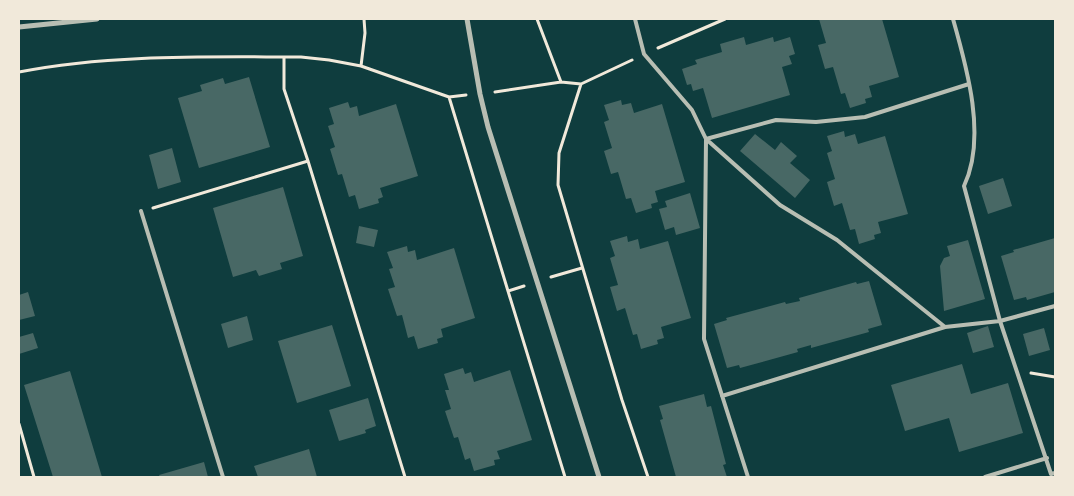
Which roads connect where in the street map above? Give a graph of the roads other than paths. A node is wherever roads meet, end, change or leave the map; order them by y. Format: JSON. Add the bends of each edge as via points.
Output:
{"nodes":[{"id":1,"x":97,"y":19,"type":"edge"},
{"id":2,"x":467,"y":19,"type":"edge"},
{"id":3,"x":635,"y":19,"type":"edge"},
{"id":4,"x":953,"y":19,"type":"edge"},
{"id":5,"x":19,"y":28,"type":"edge"},
{"id":6,"x":968,"y":84,"type":"junction"},
{"id":7,"x":706,"y":139,"type":"junction"},
{"id":8,"x":141,"y":211,"type":"road end"},
{"id":9,"x":1055,"y":306,"type":"edge"},
{"id":10,"x":1000,"y":320,"type":"junction"},
{"id":11,"x":945,"y":327,"type":"junction"},
{"id":12,"x":722,"y":396,"type":"junction"},
{"id":13,"x":1046,"y":458,"type":"junction"},
{"id":14,"x":1055,"y":473,"type":"edge"},
{"id":15,"x":223,"y":477,"type":"edge"},
{"id":16,"x":599,"y":477,"type":"edge"},
{"id":17,"x":748,"y":477,"type":"edge"},
{"id":18,"x":985,"y":477,"type":"edge"}],
"edges":[{"from":1,"to":5,"type":"street"},
{"from":2,"to":16,"type":"street","via":[[488,127]]},
{"from":3,"to":7,"type":"lane","via":[[644,54],[692,110]]},
{"from":4,"to":6,"type":"lane"},
{"from":6,"to":7,"type":"lane","via":[[865,117],[816,122],[776,120]]},
{"from":6,"to":10,"type":"lane","via":[[975,144],[970,173],[964,186]]},
{"from":7,"to":11,"type":"lane","via":[[780,205],[836,240]]},
{"from":7,"to":12,"type":"lane","via":[[704,339]]},
{"from":8,"to":15,"type":"lane"},
{"from":9,"to":10,"type":"lane"},
{"from":10,"to":11,"type":"lane"},
{"from":10,"to":13,"type":"lane"},
{"from":11,"to":12,"type":"lane"},
{"from":12,"to":17,"type":"lane"},
{"from":13,"to":14,"type":"lane","via":[[1051,474]]},
{"from":13,"to":18,"type":"lane"}]}
